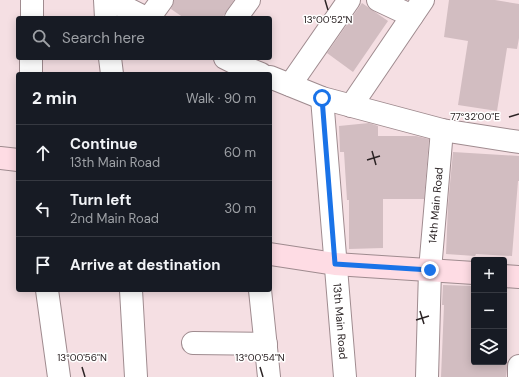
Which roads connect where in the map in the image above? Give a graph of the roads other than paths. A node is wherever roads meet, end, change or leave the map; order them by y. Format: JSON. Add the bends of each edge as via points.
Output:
{"nodes":[{"id":1,"x":32,"y":0,"type":"edge"},
{"id":2,"x":105,"y":0,"type":"edge"},
{"id":3,"x":110,"y":0,"type":"edge"},
{"id":4,"x":162,"y":0,"type":"edge"},
{"id":5,"x":249,"y":0,"type":"edge"},
{"id":6,"x":349,"y":0,"type":"edge"},
{"id":7,"x":378,"y":0,"type":"edge"},
{"id":8,"x":418,"y":8,"type":"edge"},
{"id":9,"x":32,"y":16,"type":"edge"},
{"id":10,"x":106,"y":16,"type":"edge"},
{"id":11,"x":142,"y":16,"type":"edge"},
{"id":12,"x":150,"y":16,"type":"edge"},
{"id":13,"x":237,"y":16,"type":"edge"},
{"id":14,"x":31,"y":60,"type":"edge"},
{"id":15,"x":110,"y":60,"type":"edge"},
{"id":16,"x":236,"y":66,"type":"edge"},
{"id":17,"x":31,"y":72,"type":"edge"},
{"id":18,"x":112,"y":72,"type":"edge"},
{"id":19,"x":256,"y":72,"type":"edge"},
{"id":20,"x":280,"y":81,"type":"edge"},
{"id":21,"x":322,"y":98,"type":"junction"},
{"id":22,"x":351,"y":106,"type":"junction"},
{"id":23,"x":442,"y":130,"type":"junction"},
{"id":24,"x":519,"y":142,"type":"edge"},
{"id":25,"x":0,"y":158,"type":"edge"},
{"id":26,"x":16,"y":160,"type":"edge"},
{"id":27,"x":272,"y":254,"type":"edge"},
{"id":28,"x":335,"y":264,"type":"junction"},
{"id":29,"x":430,"y":270,"type":"junction"},
{"id":30,"x":471,"y":273,"type":"edge"},
{"id":31,"x":507,"y":276,"type":"edge"},
{"id":32,"x":519,"y":277,"type":"edge"},
{"id":33,"x":47,"y":292,"type":"edge"},
{"id":34,"x":131,"y":292,"type":"edge"},
{"id":35,"x":260,"y":292,"type":"edge"},
{"id":36,"x":193,"y":343,"type":"dead end"},
{"id":37,"x":266,"y":344,"type":"junction"},
{"id":38,"x":519,"y":366,"type":"edge"},
{"id":39,"x":59,"y":377,"type":"edge"},
{"id":40,"x":136,"y":377,"type":"edge"},
{"id":41,"x":269,"y":377,"type":"edge"},
{"id":42,"x":345,"y":377,"type":"edge"},
{"id":43,"x":427,"y":377,"type":"edge"},
{"id":44,"x":519,"y":377,"type":"edge"}],
"edges":[{"from":1,"to":9,"type":"street"},
{"from":2,"to":10,"type":"street"},
{"from":3,"to":11,"type":"street"},
{"from":4,"to":12,"type":"street"},
{"from":5,"to":13,"type":"street"},
{"from":6,"to":20,"type":"street"},
{"from":7,"to":8,"type":"street"},
{"from":8,"to":22,"type":"street"},
{"from":14,"to":17,"type":"street"},
{"from":15,"to":18,"type":"street"},
{"from":16,"to":19,"type":"street"},
{"from":20,"to":21,"type":"street"},
{"from":21,"to":22,"type":"street"},
{"from":21,"to":28,"type":"street","name":"13th Main Road"},
{"from":22,"to":23,"type":"street"},
{"from":23,"to":24,"type":"street"},
{"from":23,"to":29,"type":"street","name":"14th Main Road"},
{"from":25,"to":26,"type":"street"},
{"from":27,"to":28,"type":"street"},
{"from":28,"to":29,"type":"street"},
{"from":28,"to":42,"type":"street","name":"13th Main Road"},
{"from":29,"to":30,"type":"street"},
{"from":29,"to":43,"type":"street","name":"14th Main Road"},
{"from":31,"to":32,"type":"street"},
{"from":33,"to":39,"type":"street"},
{"from":34,"to":40,"type":"street"},
{"from":35,"to":37,"type":"street"},
{"from":36,"to":37,"type":"street"},
{"from":37,"to":41,"type":"street"},
{"from":38,"to":44,"type":"street"}]}
